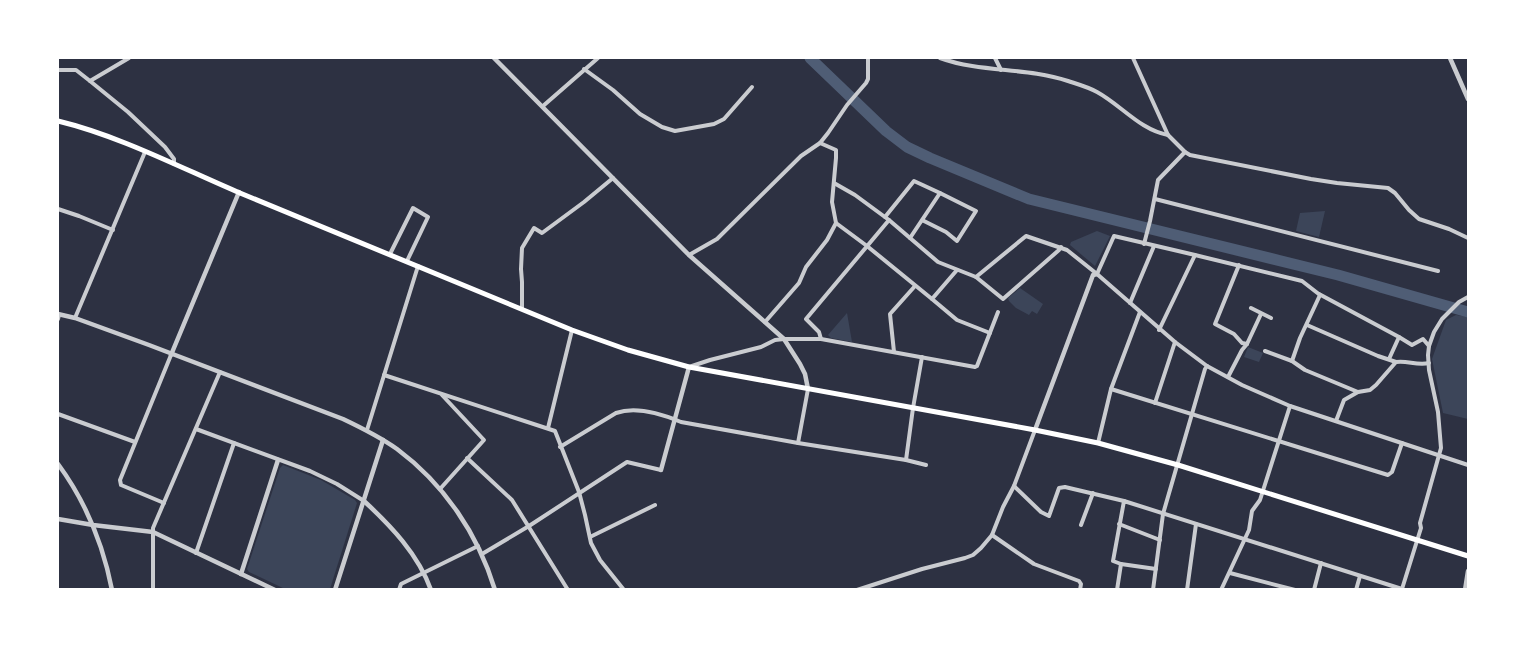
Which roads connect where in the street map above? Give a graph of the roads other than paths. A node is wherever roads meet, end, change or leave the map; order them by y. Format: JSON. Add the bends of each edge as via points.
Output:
{"nodes":[{"id":1,"x":129,"y":58,"type":"edge"},
{"id":2,"x":494,"y":58,"type":"edge"},
{"id":3,"x":598,"y":58,"type":"edge"},
{"id":4,"x":868,"y":58,"type":"edge"},
{"id":5,"x":940,"y":58,"type":"edge"},
{"id":6,"x":995,"y":58,"type":"edge"},
{"id":7,"x":1133,"y":58,"type":"edge"},
{"id":8,"x":1450,"y":58,"type":"edge"},
{"id":9,"x":584,"y":69,"type":"junction"},
{"id":10,"x":58,"y":70,"type":"edge"},
{"id":11,"x":1001,"y":70,"type":"junction"},
{"id":12,"x":90,"y":81,"type":"junction"},
{"id":13,"x":752,"y":87,"type":"dead end"},
{"id":14,"x":1468,"y":98,"type":"edge"},
{"id":15,"x":543,"y":106,"type":"junction"},
{"id":16,"x":58,"y":121,"type":"edge"},
{"id":17,"x":1168,"y":136,"type":"junction"},
{"id":18,"x":820,"y":143,"type":"junction"},
{"id":19,"x":145,"y":152,"type":"junction"},
{"id":20,"x":1185,"y":152,"type":"junction"},
{"id":21,"x":174,"y":164,"type":"junction"},
{"id":22,"x":613,"y":178,"type":"junction"},
{"id":23,"x":834,"y":183,"type":"junction"},
{"id":24,"x":239,"y":192,"type":"junction"},
{"id":25,"x":940,"y":193,"type":"junction"},
{"id":26,"x":1154,"y":199,"type":"junction"},
{"id":27,"x":58,"y":209,"type":"edge"},
{"id":28,"x":885,"y":217,"type":"junction"},
{"id":29,"x":889,"y":220,"type":"junction"},
{"id":30,"x":922,"y":220,"type":"junction"},
{"id":31,"x":836,"y":223,"type":"junction"},
{"id":32,"x":113,"y":230,"type":"junction"},
{"id":33,"x":910,"y":238,"type":"junction"},
{"id":34,"x":1468,"y":238,"type":"edge"},
{"id":35,"x":1144,"y":244,"type":"junction"},
{"id":36,"x":867,"y":246,"type":"junction"},
{"id":37,"x":1154,"y":246,"type":"junction"},
{"id":38,"x":1061,"y":247,"type":"junction"},
{"id":39,"x":390,"y":254,"type":"junction"},
{"id":40,"x":1196,"y":254,"type":"junction"},
{"id":41,"x":689,"y":255,"type":"junction"},
{"id":42,"x":407,"y":261,"type":"junction"},
{"id":43,"x":1239,"y":265,"type":"junction"},
{"id":44,"x":418,"y":266,"type":"junction"},
{"id":45,"x":957,"y":270,"type":"junction"},
{"id":46,"x":1438,"y":271,"type":"dead end"},
{"id":47,"x":1097,"y":274,"type":"junction"},
{"id":48,"x":976,"y":277,"type":"junction"},
{"id":49,"x":915,"y":286,"type":"junction"},
{"id":50,"x":1319,"y":294,"type":"junction"},
{"id":51,"x":1468,"y":297,"type":"edge"},
{"id":52,"x":932,"y":300,"type":"junction"},
{"id":53,"x":1130,"y":303,"type":"junction"},
{"id":54,"x":1251,"y":308,"type":"dead end"},
{"id":55,"x":522,"y":309,"type":"junction"},
{"id":56,"x":998,"y":312,"type":"dead end"},
{"id":57,"x":1140,"y":312,"type":"junction"},
{"id":58,"x":1261,"y":314,"type":"junction"},
{"id":59,"x":58,"y":316,"type":"edge"},
{"id":60,"x":75,"y":318,"type":"junction"},
{"id":61,"x":1271,"y":318,"type":"dead end"},
{"id":62,"x":765,"y":322,"type":"junction"},
{"id":63,"x":1307,"y":325,"type":"junction"},
{"id":64,"x":572,"y":330,"type":"junction"},
{"id":65,"x":1160,"y":330,"type":"junction"},
{"id":66,"x":990,"y":333,"type":"junction"},
{"id":67,"x":1399,"y":337,"type":"junction"},
{"id":68,"x":784,"y":339,"type":"junction"},
{"id":69,"x":821,"y":339,"type":"junction"},
{"id":70,"x":1175,"y":342,"type":"junction"},
{"id":71,"x":1247,"y":344,"type":"junction"},
{"id":72,"x":1429,"y":346,"type":"junction"},
{"id":73,"x":1265,"y":351,"type":"dead end"},
{"id":74,"x":894,"y":352,"type":"junction"},
{"id":75,"x":171,"y":355,"type":"junction"},
{"id":76,"x":922,"y":357,"type":"junction"},
{"id":77,"x":1389,"y":359,"type":"junction"},
{"id":78,"x":1292,"y":361,"type":"junction"},
{"id":79,"x":1396,"y":362,"type":"junction"},
{"id":80,"x":1429,"y":363,"type":"junction"},
{"id":81,"x":1208,"y":366,"type":"junction"},
{"id":82,"x":689,"y":367,"type":"junction"},
{"id":83,"x":220,"y":372,"type":"junction"},
{"id":84,"x":384,"y":375,"type":"junction"},
{"id":85,"x":1228,"y":377,"type":"junction"},
{"id":86,"x":808,"y":389,"type":"junction"},
{"id":87,"x":1111,"y":389,"type":"junction"},
{"id":88,"x":1358,"y":392,"type":"junction"},
{"id":89,"x":440,"y":393,"type":"junction"},
{"id":90,"x":1155,"y":403,"type":"junction"},
{"id":91,"x":1290,"y":406,"type":"junction"},
{"id":92,"x":913,"y":408,"type":"junction"},
{"id":93,"x":58,"y":414,"type":"edge"},
{"id":94,"x":1192,"y":414,"type":"junction"},
{"id":95,"x":675,"y":419,"type":"junction"},
{"id":96,"x":1336,"y":421,"type":"junction"},
{"id":97,"x":548,"y":428,"type":"junction"},
{"id":98,"x":196,"y":429,"type":"junction"},
{"id":99,"x":367,"y":430,"type":"junction"},
{"id":100,"x":1035,"y":430,"type":"junction"},
{"id":101,"x":383,"y":440,"type":"junction"},
{"id":102,"x":135,"y":442,"type":"junction"},
{"id":103,"x":1279,"y":442,"type":"junction"},
{"id":104,"x":234,"y":443,"type":"junction"},
{"id":105,"x":798,"y":443,"type":"junction"},
{"id":106,"x":1098,"y":443,"type":"junction"},
{"id":107,"x":1402,"y":443,"type":"junction"},
{"id":108,"x":560,"y":447,"type":"junction"},
{"id":109,"x":1439,"y":455,"type":"junction"},
{"id":110,"x":467,"y":458,"type":"junction"},
{"id":111,"x":278,"y":460,"type":"junction"},
{"id":112,"x":906,"y":460,"type":"junction"},
{"id":113,"x":58,"y":464,"type":"edge"},
{"id":114,"x":926,"y":465,"type":"dead end"},
{"id":115,"x":1178,"y":465,"type":"junction"},
{"id":116,"x":1468,"y":465,"type":"edge"},
{"id":117,"x":661,"y":470,"type":"joint"},
{"id":118,"x":1014,"y":486,"type":"junction"},
{"id":119,"x":440,"y":489,"type":"junction"},
{"id":120,"x":579,"y":492,"type":"junction"},
{"id":121,"x":1263,"y":492,"type":"junction"},
{"id":122,"x":1093,"y":493,"type":"junction"},
{"id":123,"x":364,"y":501,"type":"junction"},
{"id":124,"x":1124,"y":501,"type":"junction"},
{"id":125,"x":164,"y":503,"type":"junction"},
{"id":126,"x":655,"y":505,"type":"dead end"},
{"id":127,"x":1163,"y":514,"type":"junction"},
{"id":128,"x":58,"y":519,"type":"edge"},
{"id":129,"x":1119,"y":524,"type":"junction"},
{"id":130,"x":1196,"y":524,"type":"junction"},
{"id":131,"x":93,"y":525,"type":"junction"},
{"id":132,"x":1081,"y":525,"type":"dead end"},
{"id":133,"x":529,"y":526,"type":"junction"},
{"id":134,"x":153,"y":532,"type":"junction"},
{"id":135,"x":992,"y":535,"type":"junction"},
{"id":136,"x":590,"y":537,"type":"junction"},
{"id":137,"x":1245,"y":539,"type":"junction"},
{"id":138,"x":1160,"y":540,"type":"junction"},
{"id":139,"x":1417,"y":540,"type":"junction"},
{"id":140,"x":478,"y":546,"type":"junction"},
{"id":141,"x":196,"y":553,"type":"junction"},
{"id":142,"x":482,"y":554,"type":"junction"},
{"id":143,"x":1468,"y":556,"type":"edge"},
{"id":144,"x":1321,"y":563,"type":"junction"},
{"id":145,"x":1121,"y":564,"type":"junction"},
{"id":146,"x":1156,"y":569,"type":"junction"},
{"id":147,"x":1468,"y":571,"type":"edge"},
{"id":148,"x":423,"y":573,"type":"junction"},
{"id":149,"x":1230,"y":573,"type":"junction"},
{"id":150,"x":241,"y":574,"type":"junction"},
{"id":151,"x":1360,"y":576,"type":"junction"},
{"id":152,"x":265,"y":587,"type":"edge"},
{"id":153,"x":859,"y":589,"type":"edge"},
{"id":154,"x":1402,"y":589,"type":"edge"},
{"id":155,"x":112,"y":590,"type":"edge"},
{"id":156,"x":153,"y":590,"type":"edge"},
{"id":157,"x":275,"y":590,"type":"edge"},
{"id":158,"x":335,"y":590,"type":"edge"},
{"id":159,"x":399,"y":590,"type":"edge"},
{"id":160,"x":431,"y":590,"type":"edge"},
{"id":161,"x":495,"y":590,"type":"edge"},
{"id":162,"x":568,"y":590,"type":"edge"},
{"id":163,"x":624,"y":590,"type":"edge"},
{"id":164,"x":1080,"y":590,"type":"edge"},
{"id":165,"x":1117,"y":590,"type":"edge"},
{"id":166,"x":1153,"y":590,"type":"edge"},
{"id":167,"x":1187,"y":590,"type":"edge"},
{"id":168,"x":1221,"y":590,"type":"edge"},
{"id":169,"x":1295,"y":590,"type":"edge"},
{"id":170,"x":1314,"y":590,"type":"edge"},
{"id":171,"x":1356,"y":590,"type":"edge"},
{"id":172,"x":1465,"y":590,"type":"edge"}],
"edges":[{"from":1,"to":12,"type":"street"},
{"from":2,"to":15,"type":"street"},
{"from":3,"to":9,"type":"street"},
{"from":4,"to":18,"type":"street","via":[[868,79]]},
{"from":5,"to":11,"type":"street","via":[[967,66]]},
{"from":6,"to":11,"type":"street"},
{"from":7,"to":17,"type":"street"},
{"from":8,"to":14,"type":"street"},
{"from":9,"to":13,"type":"street","via":[[640,114],[675,131],[724,119]]},
{"from":9,"to":15,"type":"street"},
{"from":10,"to":12,"type":"street","via":[[76,70]]},
{"from":11,"to":17,"type":"street","via":[[1068,80],[1097,92],[1141,124]]},
{"from":12,"to":21,"type":"street","via":[[165,147]]},
{"from":15,"to":22,"type":"street"},
{"from":16,"to":19,"type":"main road"},
{"from":17,"to":20,"type":"street"},
{"from":18,"to":23,"type":"street","via":[[836,150]]},
{"from":18,"to":41,"type":"street","via":[[801,156],[717,239]]},
{"from":19,"to":21,"type":"main road"},
{"from":19,"to":32,"type":"street"},
{"from":20,"to":26,"type":"street","via":[[1158,180]]},
{"from":20,"to":34,"type":"street","via":[[1311,179],[1388,188],[1419,218]]},
{"from":21,"to":24,"type":"main road"},
{"from":22,"to":41,"type":"street"},
{"from":22,"to":55,"type":"street","via":[[542,233],[534,228],[531,232],[522,248]]},
{"from":23,"to":28,"type":"street"},
{"from":23,"to":31,"type":"street","via":[[832,202]]},
{"from":24,"to":39,"type":"main road"},
{"from":24,"to":75,"type":"street"},
{"from":25,"to":28,"type":"street","via":[[914,181]]},
{"from":25,"to":30,"type":"street"},
{"from":25,"to":30,"type":"street","via":[[976,212],[957,241]]},
{"from":26,"to":35,"type":"street"},
{"from":26,"to":46,"type":"street"},
{"from":27,"to":32,"type":"street"},
{"from":28,"to":29,"type":"street"},
{"from":29,"to":33,"type":"street"},
{"from":29,"to":36,"type":"street"},
{"from":30,"to":33,"type":"street"},
{"from":31,"to":36,"type":"street"},
{"from":31,"to":62,"type":"street","via":[[799,283]]},
{"from":32,"to":60,"type":"street"},
{"from":33,"to":45,"type":"street","via":[[938,262]]},
{"from":35,"to":37,"type":"street"},
{"from":35,"to":47,"type":"street","via":[[1114,236]]},
{"from":36,"to":49,"type":"street"},
{"from":36,"to":69,"type":"street","via":[[806,319],[819,332]]},
{"from":37,"to":40,"type":"street"},
{"from":37,"to":53,"type":"street"},
{"from":38,"to":47,"type":"street"},
{"from":38,"to":48,"type":"street","via":[[1026,236]]},
{"from":38,"to":48,"type":"street","via":[[1003,299]]},
{"from":39,"to":42,"type":"main road"},
{"from":39,"to":42,"type":"street","via":[[413,208],[428,217]]},
{"from":40,"to":43,"type":"street"},
{"from":40,"to":65,"type":"street"},
{"from":41,"to":62,"type":"street"},
{"from":42,"to":44,"type":"main road"},
{"from":43,"to":50,"type":"street","via":[[1302,281]]},
{"from":43,"to":71,"type":"street","via":[[1214,324]]},
{"from":44,"to":55,"type":"main road"},
{"from":44,"to":84,"type":"street"},
{"from":45,"to":48,"type":"street"},
{"from":45,"to":52,"type":"street"},
{"from":47,"to":53,"type":"street"},
{"from":47,"to":100,"type":"street","via":[[1093,276]]},
{"from":49,"to":52,"type":"street"},
{"from":49,"to":74,"type":"street","via":[[890,314]]},
{"from":50,"to":63,"type":"street"},
{"from":50,"to":67,"type":"street"},
{"from":51,"to":72,"type":"street","via":[[1437,326]]},
{"from":52,"to":66,"type":"street","via":[[957,320]]},
{"from":53,"to":57,"type":"street"},
{"from":54,"to":58,"type":"street"},
{"from":55,"to":64,"type":"main road"},
{"from":56,"to":66,"type":"street"},
{"from":57,"to":65,"type":"street"},
{"from":57,"to":87,"type":"street"},
{"from":58,"to":61,"type":"street"},
{"from":58,"to":71,"type":"street"},
{"from":59,"to":60,"type":"street"},
{"from":60,"to":75,"type":"street"},
{"from":62,"to":68,"type":"street"},
{"from":63,"to":77,"type":"street"},
{"from":63,"to":78,"type":"street"},
{"from":64,"to":82,"type":"main road"},
{"from":64,"to":97,"type":"street"},
{"from":65,"to":70,"type":"street"},
{"from":66,"to":76,"type":"street","via":[[975,367]]},
{"from":67,"to":72,"type":"street","via":[[1412,345],[1423,339]]},
{"from":67,"to":77,"type":"street"},
{"from":68,"to":69,"type":"street"},
{"from":68,"to":82,"type":"street"},
{"from":68,"to":86,"type":"street","via":[[800,364]]},
{"from":69,"to":74,"type":"street"},
{"from":70,"to":81,"type":"street"},
{"from":70,"to":90,"type":"street"},
{"from":71,"to":85,"type":"street"},
{"from":72,"to":80,"type":"street"},
{"from":73,"to":78,"type":"street"},
{"from":74,"to":76,"type":"street"},
{"from":75,"to":83,"type":"street"},
{"from":75,"to":102,"type":"street"},
{"from":76,"to":92,"type":"street"},
{"from":77,"to":79,"type":"street"},
{"from":78,"to":88,"type":"street","via":[[1305,370]]},
{"from":79,"to":80,"type":"street"},
{"from":79,"to":88,"type":"street","via":[[1370,390]]},
{"from":80,"to":109,"type":"street","via":[[1438,412]]},
{"from":81,"to":85,"type":"street"},
{"from":81,"to":94,"type":"street"},
{"from":82,"to":86,"type":"main road"},
{"from":82,"to":95,"type":"street"},
{"from":83,"to":98,"type":"street"},
{"from":83,"to":99,"type":"street"},
{"from":84,"to":89,"type":"street"},
{"from":84,"to":99,"type":"street"},
{"from":85,"to":91,"type":"street"},
{"from":86,"to":92,"type":"main road"},
{"from":86,"to":105,"type":"street"},
{"from":87,"to":90,"type":"street"},
{"from":87,"to":106,"type":"street"},
{"from":88,"to":96,"type":"street","via":[[1344,400]]},
{"from":89,"to":97,"type":"street"},
{"from":89,"to":110,"type":"street","via":[[484,440]]},
{"from":90,"to":94,"type":"street"},
{"from":91,"to":96,"type":"street"},
{"from":91,"to":103,"type":"street"},
{"from":92,"to":100,"type":"main road"},
{"from":92,"to":112,"type":"street"},
{"from":93,"to":102,"type":"street"},
{"from":94,"to":103,"type":"street"},
{"from":94,"to":115,"type":"street"},
{"from":95,"to":105,"type":"street"},
{"from":95,"to":108,"type":"street","via":[[636,410],[621,411]]},
{"from":95,"to":117,"type":"street"},
{"from":96,"to":107,"type":"street"},
{"from":97,"to":108,"type":"street","via":[[555,431]]},
{"from":98,"to":104,"type":"street"},
{"from":98,"to":125,"type":"street"},
{"from":99,"to":101,"type":"street"},
{"from":100,"to":106,"type":"main road"},
{"from":100,"to":118,"type":"street"},
{"from":101,"to":119,"type":"street"},
{"from":101,"to":123,"type":"street"},
{"from":102,"to":125,"type":"street","via":[[120,483]]},
{"from":103,"to":107,"type":"street","via":[[1388,476]]},
{"from":103,"to":121,"type":"street"},
{"from":104,"to":111,"type":"street"},
{"from":104,"to":141,"type":"street"},
{"from":105,"to":112,"type":"street"},
{"from":106,"to":115,"type":"main road"},
{"from":107,"to":109,"type":"street"},
{"from":108,"to":120,"type":"street"},
{"from":109,"to":116,"type":"street"},
{"from":109,"to":139,"type":"street"},
{"from":110,"to":119,"type":"street"},
{"from":110,"to":133,"type":"street","via":[[512,500]]},
{"from":111,"to":123,"type":"street","via":[[310,471]]},
{"from":111,"to":150,"type":"street"},
{"from":112,"to":114,"type":"street"},
{"from":113,"to":131,"type":"street","via":[[84,504]]},
{"from":115,"to":121,"type":"main road"},
{"from":115,"to":127,"type":"street"},
{"from":117,"to":120,"type":"street","via":[[627,462]]},
{"from":118,"to":122,"type":"street","via":[[1049,516],[1059,488],[1065,486]]},
{"from":118,"to":135,"type":"street"},
{"from":119,"to":140,"type":"street"},
{"from":120,"to":133,"type":"street"},
{"from":120,"to":136,"type":"street"},
{"from":121,"to":137,"type":"street","via":[[1259,504],[1252,511]]},
{"from":121,"to":139,"type":"main road"},
{"from":122,"to":124,"type":"street"},
{"from":122,"to":132,"type":"street"},
{"from":123,"to":148,"type":"street","via":[[391,527]]},
{"from":123,"to":158,"type":"street"},
{"from":124,"to":127,"type":"street"},
{"from":124,"to":129,"type":"street"},
{"from":125,"to":134,"type":"street"},
{"from":126,"to":136,"type":"street"},
{"from":127,"to":130,"type":"street"},
{"from":127,"to":138,"type":"street"},
{"from":128,"to":131,"type":"street"},
{"from":129,"to":138,"type":"street"},
{"from":129,"to":145,"type":"street","via":[[1113,561]]},
{"from":130,"to":137,"type":"street"},
{"from":130,"to":167,"type":"street"},
{"from":131,"to":134,"type":"street"},
{"from":131,"to":155,"type":"street"},
{"from":133,"to":142,"type":"street"},
{"from":133,"to":162,"type":"street"},
{"from":134,"to":141,"type":"street"},
{"from":134,"to":156,"type":"street"},
{"from":135,"to":153,"type":"street","via":[[973,555]]},
{"from":135,"to":164,"type":"street","via":[[1034,564],[1079,581]]},
{"from":136,"to":163,"type":"street","via":[[600,560]]},
{"from":137,"to":144,"type":"street"},
{"from":137,"to":149,"type":"street"},
{"from":138,"to":146,"type":"street"},
{"from":139,"to":143,"type":"main road"},
{"from":139,"to":154,"type":"street"},
{"from":140,"to":142,"type":"street"},
{"from":140,"to":148,"type":"street"},
{"from":141,"to":150,"type":"street"},
{"from":142,"to":161,"type":"street"},
{"from":144,"to":151,"type":"street"},
{"from":144,"to":170,"type":"street"},
{"from":145,"to":146,"type":"street"},
{"from":145,"to":165,"type":"street"},
{"from":146,"to":166,"type":"street"},
{"from":147,"to":172,"type":"street"},
{"from":148,"to":159,"type":"street","via":[[401,584]]},
{"from":148,"to":160,"type":"street"},
{"from":149,"to":168,"type":"street"},
{"from":149,"to":169,"type":"street"},
{"from":150,"to":152,"type":"street"},
{"from":151,"to":154,"type":"street"},
{"from":151,"to":171,"type":"street"},
{"from":152,"to":157,"type":"street"}]}
